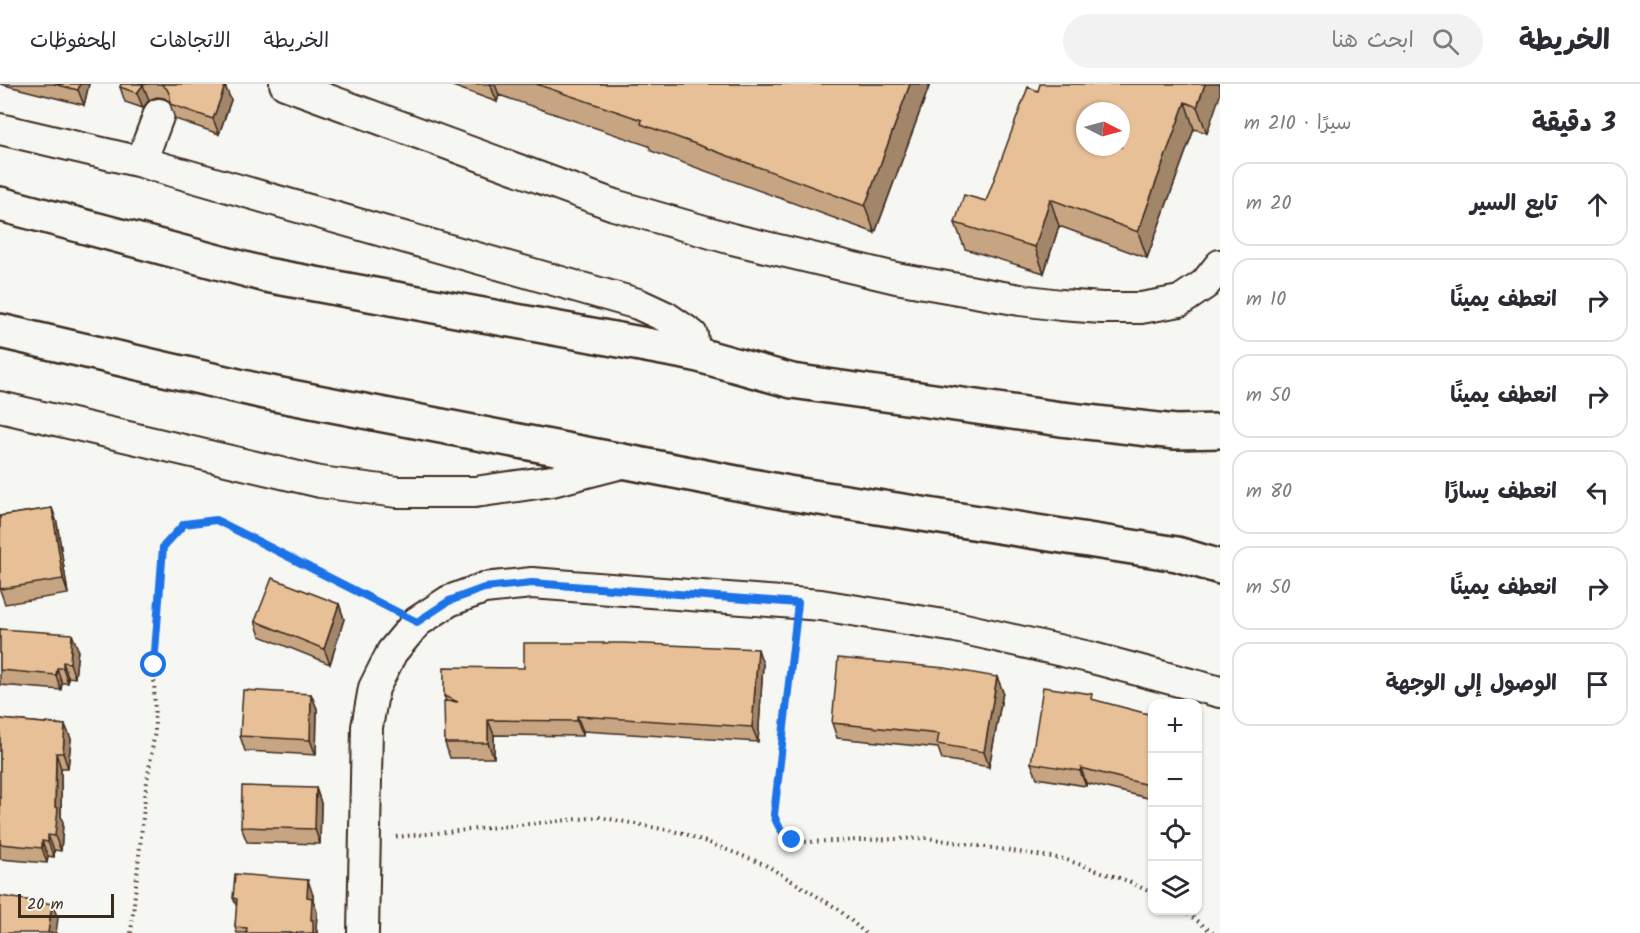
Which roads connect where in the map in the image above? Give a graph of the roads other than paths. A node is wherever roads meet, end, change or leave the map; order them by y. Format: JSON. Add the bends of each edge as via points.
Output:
{"nodes":[{"id":1,"x":285,"y":84,"type":"edge"},
{"id":2,"x":159,"y":114,"type":"dead end"},
{"id":3,"x":0,"y":129,"type":"edge"},
{"id":4,"x":141,"y":162,"type":"junction"},
{"id":5,"x":0,"y":204,"type":"edge"},
{"id":6,"x":1220,"y":265,"type":"edge"},
{"id":7,"x":0,"y":331,"type":"edge"},
{"id":8,"x":695,"y":354,"type":"junction"},
{"id":9,"x":0,"y":407,"type":"edge"},
{"id":10,"x":1220,"y":431,"type":"edge"},
{"id":11,"x":626,"y":462,"type":"junction"},
{"id":12,"x":1220,"y":567,"type":"edge"},
{"id":13,"x":1220,"y":692,"type":"edge"},
{"id":14,"x":363,"y":933,"type":"edge"}],
"edges":[{"from":1,"to":6,"type":"street","via":[[614,205],[732,239],[896,278],[1020,300],[1141,308],[1179,301],[1205,284]]},
{"from":2,"to":4,"type":"street"},
{"from":3,"to":4,"type":"street"},
{"from":4,"to":8,"type":"street","via":[[638,304],[692,335]]},
{"from":5,"to":8,"type":"street","via":[[266,275]]},
{"from":7,"to":11,"type":"street","via":[[260,391]]},
{"from":8,"to":10,"type":"street","via":[[792,381],[1060,419],[1175,432]]},
{"from":9,"to":11,"type":"street","via":[[320,482],[397,492],[475,492],[552,481]]},
{"from":11,"to":12,"type":"street","via":[[788,493],[1177,554]]},
{"from":13,"to":14,"type":"street","via":[[956,627],[821,605],[532,583],[484,588],[449,601],[417,622],[392,652],[374,688],[367,727]]}]}
